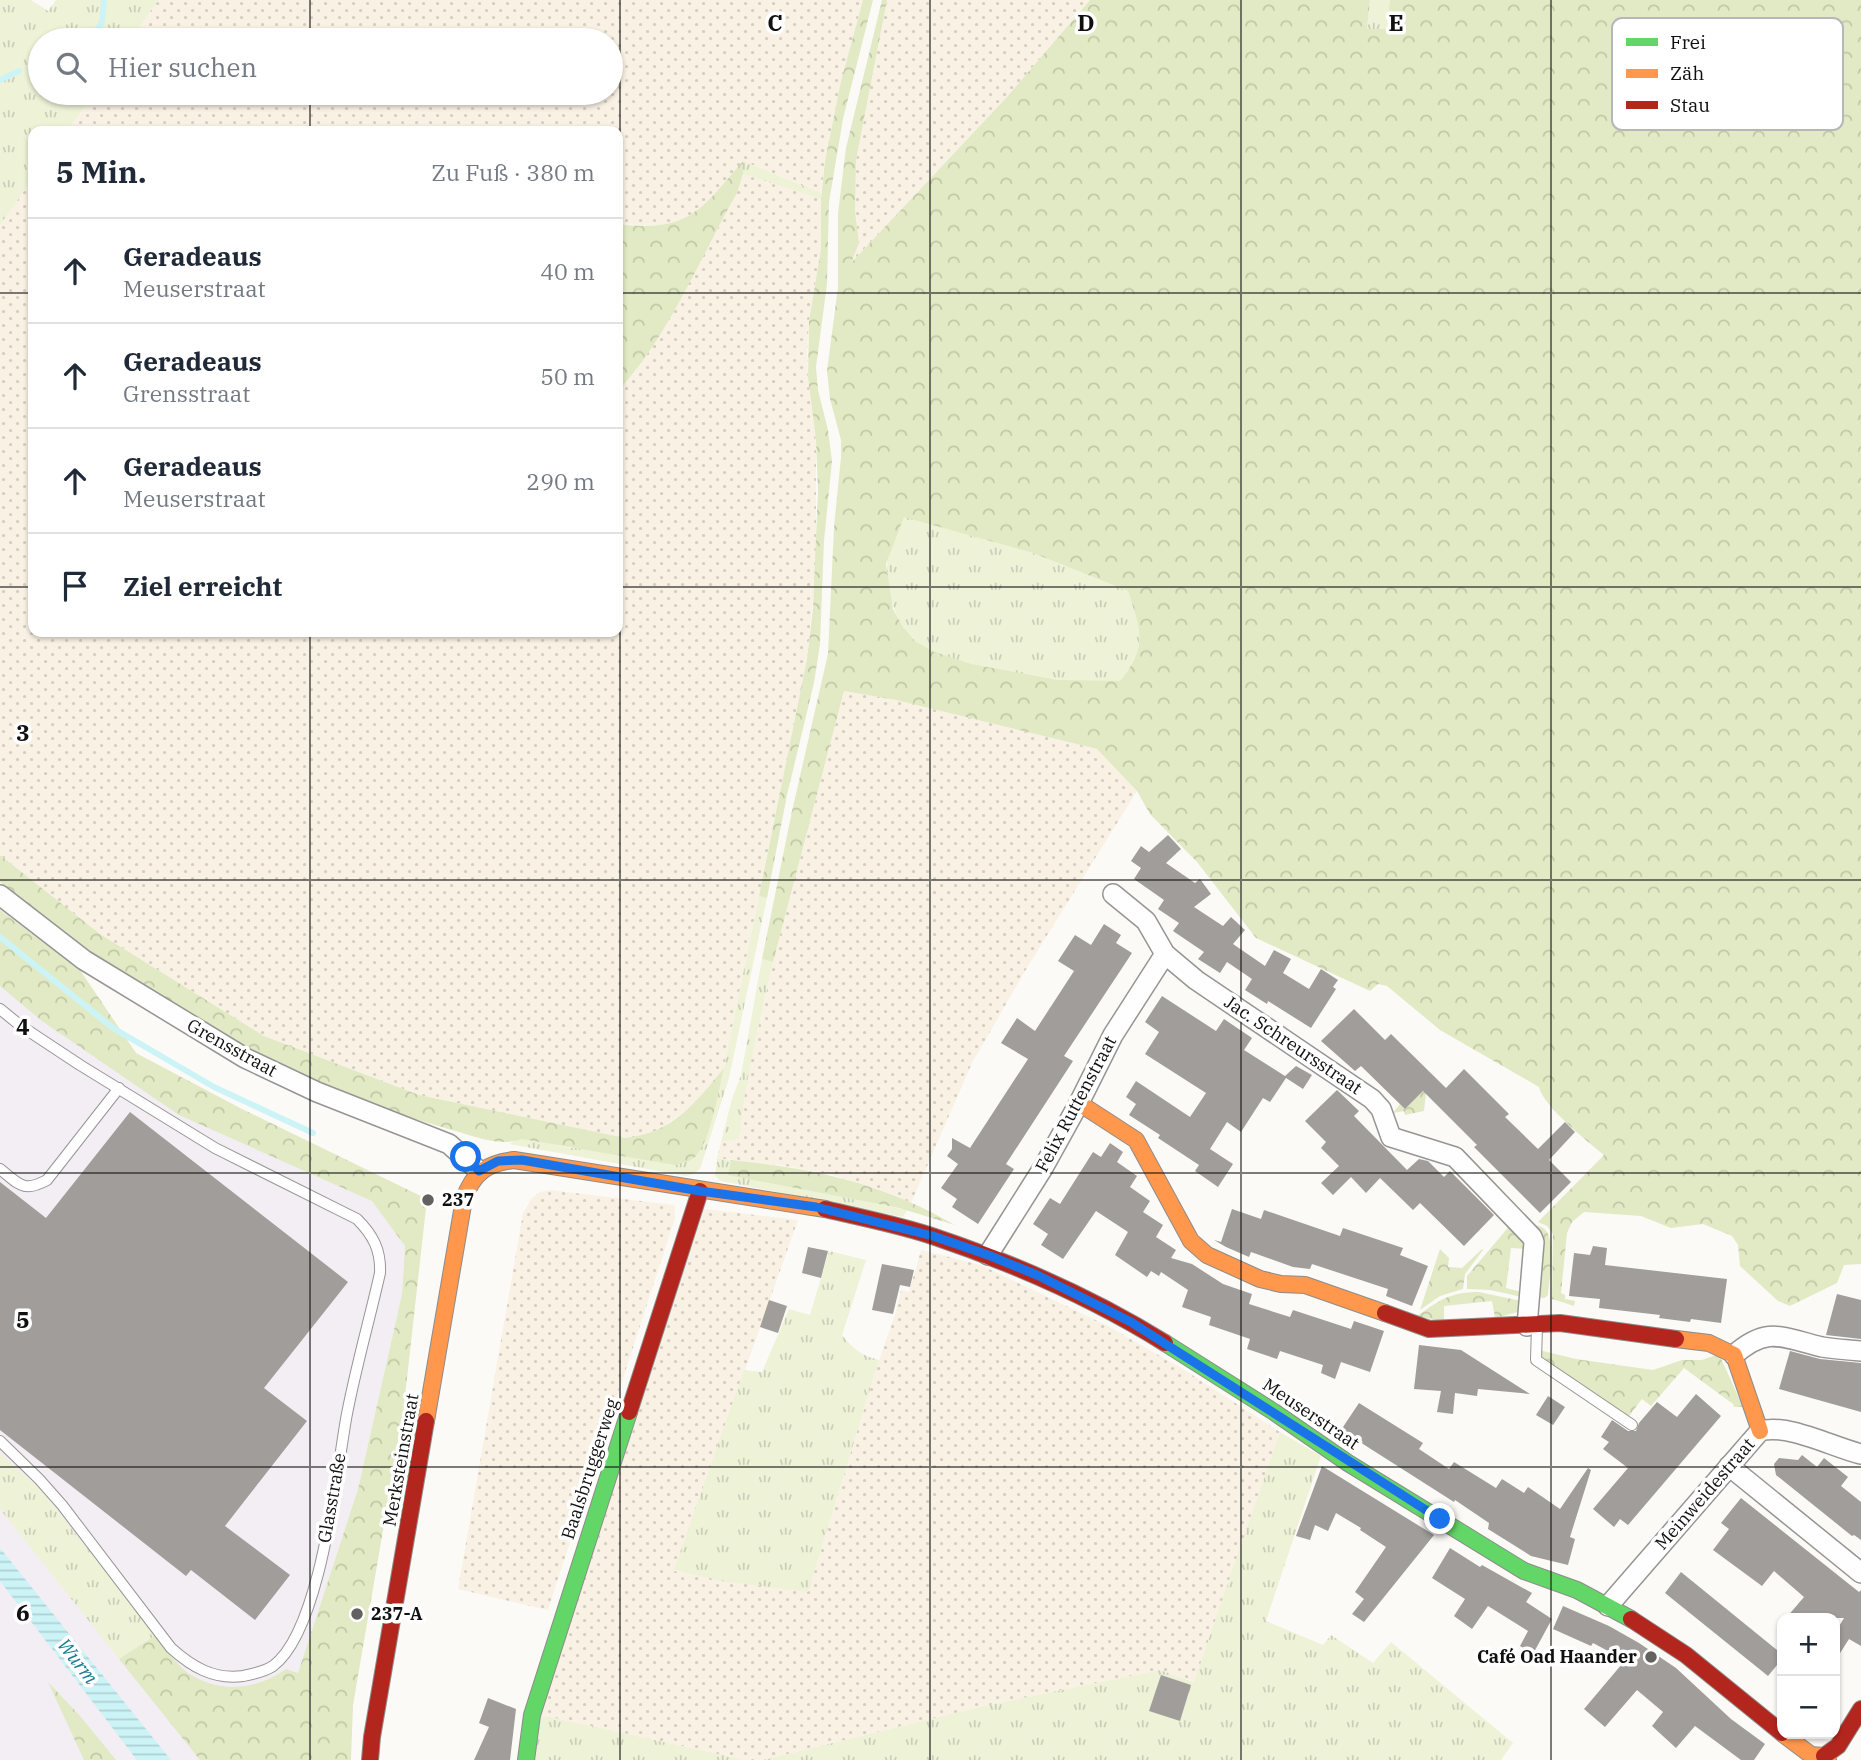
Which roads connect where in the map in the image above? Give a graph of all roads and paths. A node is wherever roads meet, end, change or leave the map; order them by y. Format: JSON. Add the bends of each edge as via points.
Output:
{"nodes":[{"id":1,"x":1113,"y":894,"type":"dead end"},
{"id":2,"x":0,"y":895,"type":"edge"},
{"id":3,"x":1165,"y":954,"type":"junction"},
{"id":4,"x":0,"y":1009,"type":"edge"},
{"id":5,"x":118,"y":1088,"type":"junction"},
{"id":6,"x":1079,"y":1103,"type":"junction"},
{"id":7,"x":0,"y":1169,"type":"edge"},
{"id":8,"x":479,"y":1171,"type":"junction"},
{"id":9,"x":700,"y":1191,"type":"junction"},
{"id":10,"x":988,"y":1255,"type":"junction"},
{"id":11,"x":1532,"y":1325,"type":"junction"},
{"id":12,"x":1861,"y":1351,"type":"edge"},
{"id":13,"x":1734,"y":1355,"type":"junction"},
{"id":14,"x":1632,"y":1424,"type":"dead end"},
{"id":15,"x":1760,"y":1431,"type":"junction"},
{"id":16,"x":0,"y":1441,"type":"edge"},
{"id":17,"x":1861,"y":1454,"type":"edge"},
{"id":18,"x":1728,"y":1466,"type":"junction"},
{"id":19,"x":1861,"y":1573,"type":"edge"},
{"id":20,"x":1608,"y":1606,"type":"junction"},
{"id":21,"x":1861,"y":1709,"type":"edge"},
{"id":22,"x":1777,"y":1728,"type":"edge"},
{"id":23,"x":1791,"y":1739,"type":"edge"},
{"id":24,"x":1826,"y":1758,"type":"edge"},
{"id":25,"x":370,"y":1760,"type":"edge"},
{"id":26,"x":526,"y":1760,"type":"edge"}],
"edges":[{"from":1,"to":3,"type":"street","name":"Jac. Schreursstraat","via":[[1146,921]]},
{"from":2,"to":8,"type":"street","name":"Grensstraat","via":[[84,960],[245,1058],[449,1144]]},
{"from":3,"to":6,"type":"street","name":"Felix Ruttenstraat","via":[[1113,1035]]},
{"from":3,"to":11,"type":"street","name":"Jac. Schreursstraat","via":[[1196,980],[1373,1099],[1391,1137],[1455,1157],[1482,1184],[1534,1242]]},
{"from":4,"to":5,"type":"lane","name":"Glasstraße"},
{"from":5,"to":7,"type":"lane","via":[[47,1180],[33,1188],[22,1186]]},
{"from":5,"to":16,"type":"lane","name":"Glasstraße","via":[[215,1148],[357,1219],[367,1229],[381,1260],[315,1590],[286,1653],[272,1667],[234,1677],[215,1676],[188,1663],[171,1648],[62,1505]]},
{"from":6,"to":10,"type":"street","name":"Felix Ruttenstraat"},
{"from":6,"to":11,"type":"street","via":[[1136,1140],[1195,1248],[1206,1256],[1241,1272],[1282,1284],[1295,1283],[1429,1329]]},
{"from":8,"to":9,"type":"street","via":[[498,1161],[514,1160]]},
{"from":8,"to":25,"type":"street","name":"Merksteinstraat","via":[[464,1199]]},
{"from":9,"to":10,"type":"street","name":"Meuserstraat","via":[[816,1207],[933,1236]]},
{"from":9,"to":26,"type":"street","name":"Baalsbruggerweg","via":[[532,1715]]},
{"from":10,"to":20,"type":"street","name":"Meuserstraat","via":[[1131,1322],[1524,1571]]},
{"from":11,"to":13,"type":"street","via":[[1560,1323],[1709,1343]]},
{"from":11,"to":14,"type":"lane","via":[[1536,1360]]},
{"from":12,"to":13,"type":"street","via":[[1778,1335],[1749,1343]]},
{"from":13,"to":15,"type":"street"},
{"from":15,"to":17,"type":"street","name":"Meinweidestraat","via":[[1783,1429]]},
{"from":15,"to":18,"type":"street","name":"Meinweidestraat"},
{"from":18,"to":19,"type":"street"},
{"from":18,"to":20,"type":"street","name":"Meinweidestraat"},
{"from":20,"to":22,"type":"street","name":"Meuserstraat","via":[[1686,1655]]},
{"from":21,"to":24,"type":"street"},
{"from":23,"to":24,"type":"street","name":"Meuserstraat","via":[[1811,1755]]}]}
